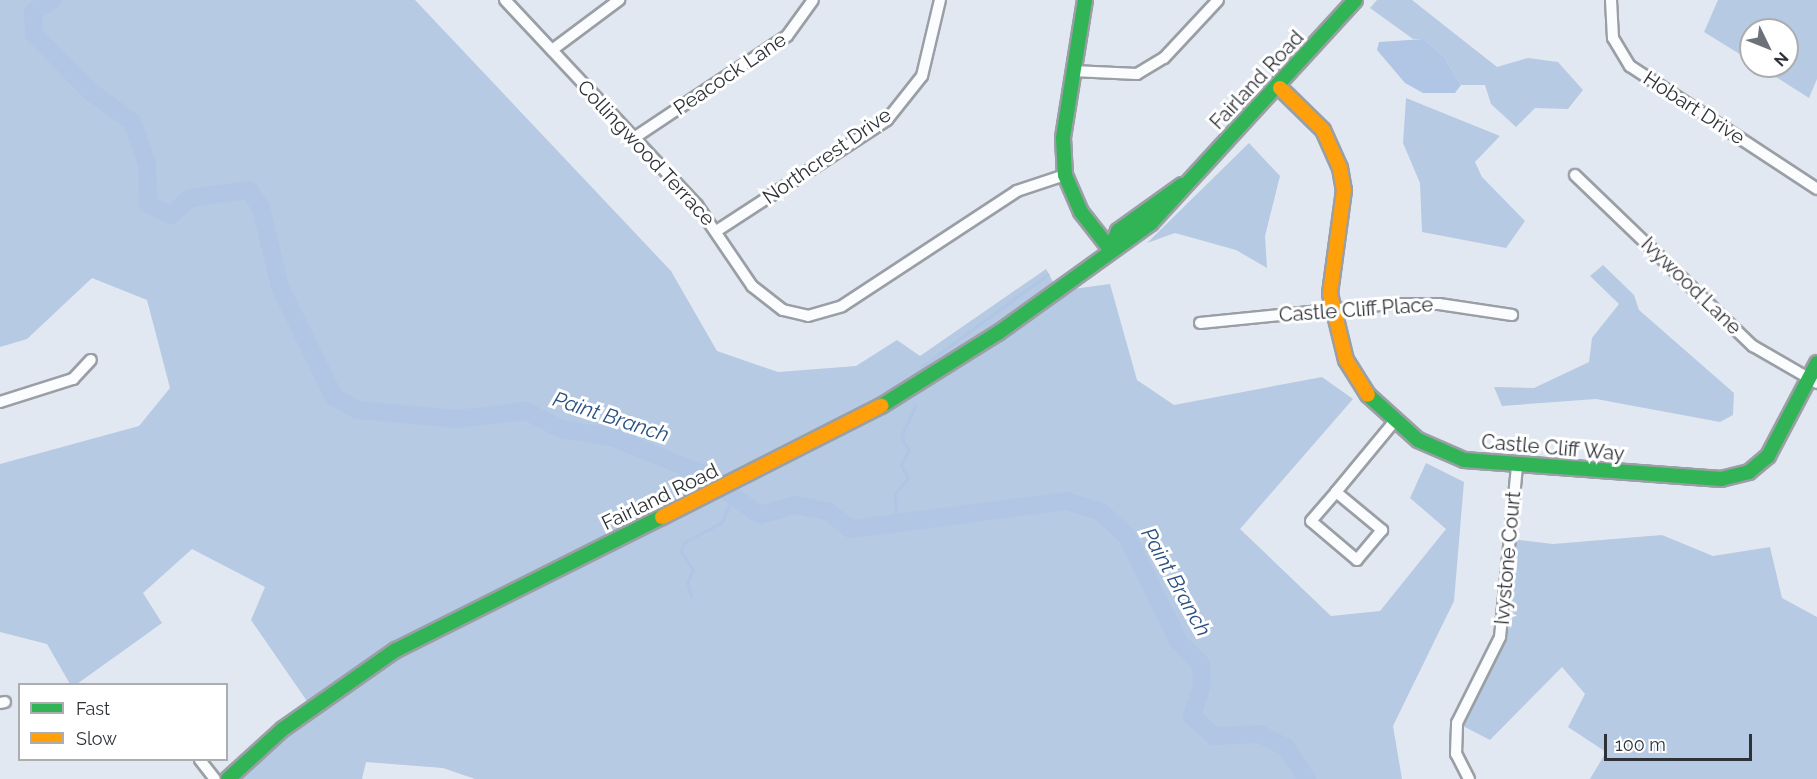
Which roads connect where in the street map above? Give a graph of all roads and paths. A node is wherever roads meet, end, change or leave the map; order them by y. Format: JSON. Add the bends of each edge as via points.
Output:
{"nodes":[{"id":1,"x":505,"y":0,"type":"edge"},
{"id":2,"x":619,"y":0,"type":"edge"},
{"id":3,"x":813,"y":0,"type":"edge"},
{"id":4,"x":940,"y":0,"type":"edge"},
{"id":5,"x":1085,"y":0,"type":"edge"},
{"id":6,"x":1218,"y":0,"type":"edge"},
{"id":7,"x":1354,"y":0,"type":"edge"},
{"id":8,"x":1608,"y":1,"type":"edge"},
{"id":9,"x":552,"y":50,"type":"junction"},
{"id":10,"x":1073,"y":71,"type":"junction"},
{"id":11,"x":1280,"y":88,"type":"junction"},
{"id":12,"x":634,"y":138,"type":"junction"},
{"id":13,"x":1065,"y":175,"type":"junction"},
{"id":14,"x":1575,"y":175,"type":"dead end"},
{"id":15,"x":1817,"y":189,"type":"edge"},
{"id":16,"x":718,"y":230,"type":"junction"},
{"id":17,"x":1110,"y":249,"type":"junction"},
{"id":18,"x":1332,"y":310,"type":"junction"},
{"id":19,"x":1512,"y":315,"type":"dead end"},
{"id":20,"x":1200,"y":323,"type":"dead end"},
{"id":21,"x":91,"y":360,"type":"dead end"},
{"id":22,"x":1817,"y":363,"type":"edge"},
{"id":23,"x":1813,"y":381,"type":"edge"},
{"id":24,"x":0,"y":402,"type":"edge"},
{"id":25,"x":1394,"y":422,"type":"junction"},
{"id":26,"x":1517,"y":467,"type":"junction"},
{"id":27,"x":1336,"y":492,"type":"junction"},
{"id":28,"x":202,"y":761,"type":"edge"},
{"id":29,"x":215,"y":779,"type":"edge"},
{"id":30,"x":228,"y":779,"type":"edge"},
{"id":31,"x":1469,"y":779,"type":"edge"}],
"edges":[{"from":1,"to":9,"type":"street","name":"Collingwood Terrace"},
{"from":2,"to":9,"type":"street"},
{"from":3,"to":12,"type":"street","name":"Peacock Lane","via":[[801,25],[787,36]]},
{"from":4,"to":16,"type":"street","name":"Northcrest Drive","via":[[922,76],[886,120]]},
{"from":5,"to":10,"type":"main road"},
{"from":6,"to":10,"type":"street","via":[[1164,58],[1137,74]]},
{"from":7,"to":11,"type":"main road","name":"Fairland Road"},
{"from":8,"to":15,"type":"street","name":"Hobart Drive","via":[[1614,38],[1629,66]]},
{"from":9,"to":12,"type":"street","name":"Collingwood Terrace"},
{"from":10,"to":13,"type":"main road","via":[[1062,138]]},
{"from":11,"to":17,"type":"main road","name":"Fairland Road","via":[[1185,183],[1151,223]]},
{"from":11,"to":18,"type":"main road","name":"Castle Cliff Way","via":[[1323,130],[1340,168],[1344,190],[1331,261]]},
{"from":12,"to":16,"type":"street","name":"Collingwood Terrace"},
{"from":13,"to":16,"type":"street","name":"Collingwood Terrace","via":[[1017,191],[822,314],[783,310],[760,295]]},
{"from":13,"to":17,"type":"main road","via":[[1081,212]]},
{"from":14,"to":23,"type":"street","name":"Ivywood Lane","via":[[1753,345]]},
{"from":17,"to":30,"type":"main road","name":"Fairland Road","via":[[937,373],[759,470],[396,650],[283,729]]},
{"from":18,"to":19,"type":"street","name":"Castle Cliff Place","via":[[1439,304]]},
{"from":18,"to":20,"type":"street","name":"Castle Cliff Place"},
{"from":18,"to":25,"type":"main road","name":"Castle Cliff Way","via":[[1355,376]]},
{"from":21,"to":24,"type":"street","via":[[73,379]]},
{"from":22,"to":23,"type":"main road","name":"Castle Cliff Way"},
{"from":23,"to":26,"type":"main road","name":"Castle Cliff Way","via":[[1775,448],[1749,472],[1720,479]]},
{"from":25,"to":26,"type":"main road","name":"Castle Cliff Way","via":[[1445,453]]},
{"from":25,"to":27,"type":"street"},
{"from":26,"to":31,"type":"street","name":"Ivystone Court","via":[[1500,637],[1458,723],[1456,754]]},
{"from":27,"to":27,"type":"street","via":[[1311,521],[1357,560],[1382,531]]},
{"from":28,"to":29,"type":"street"}]}
